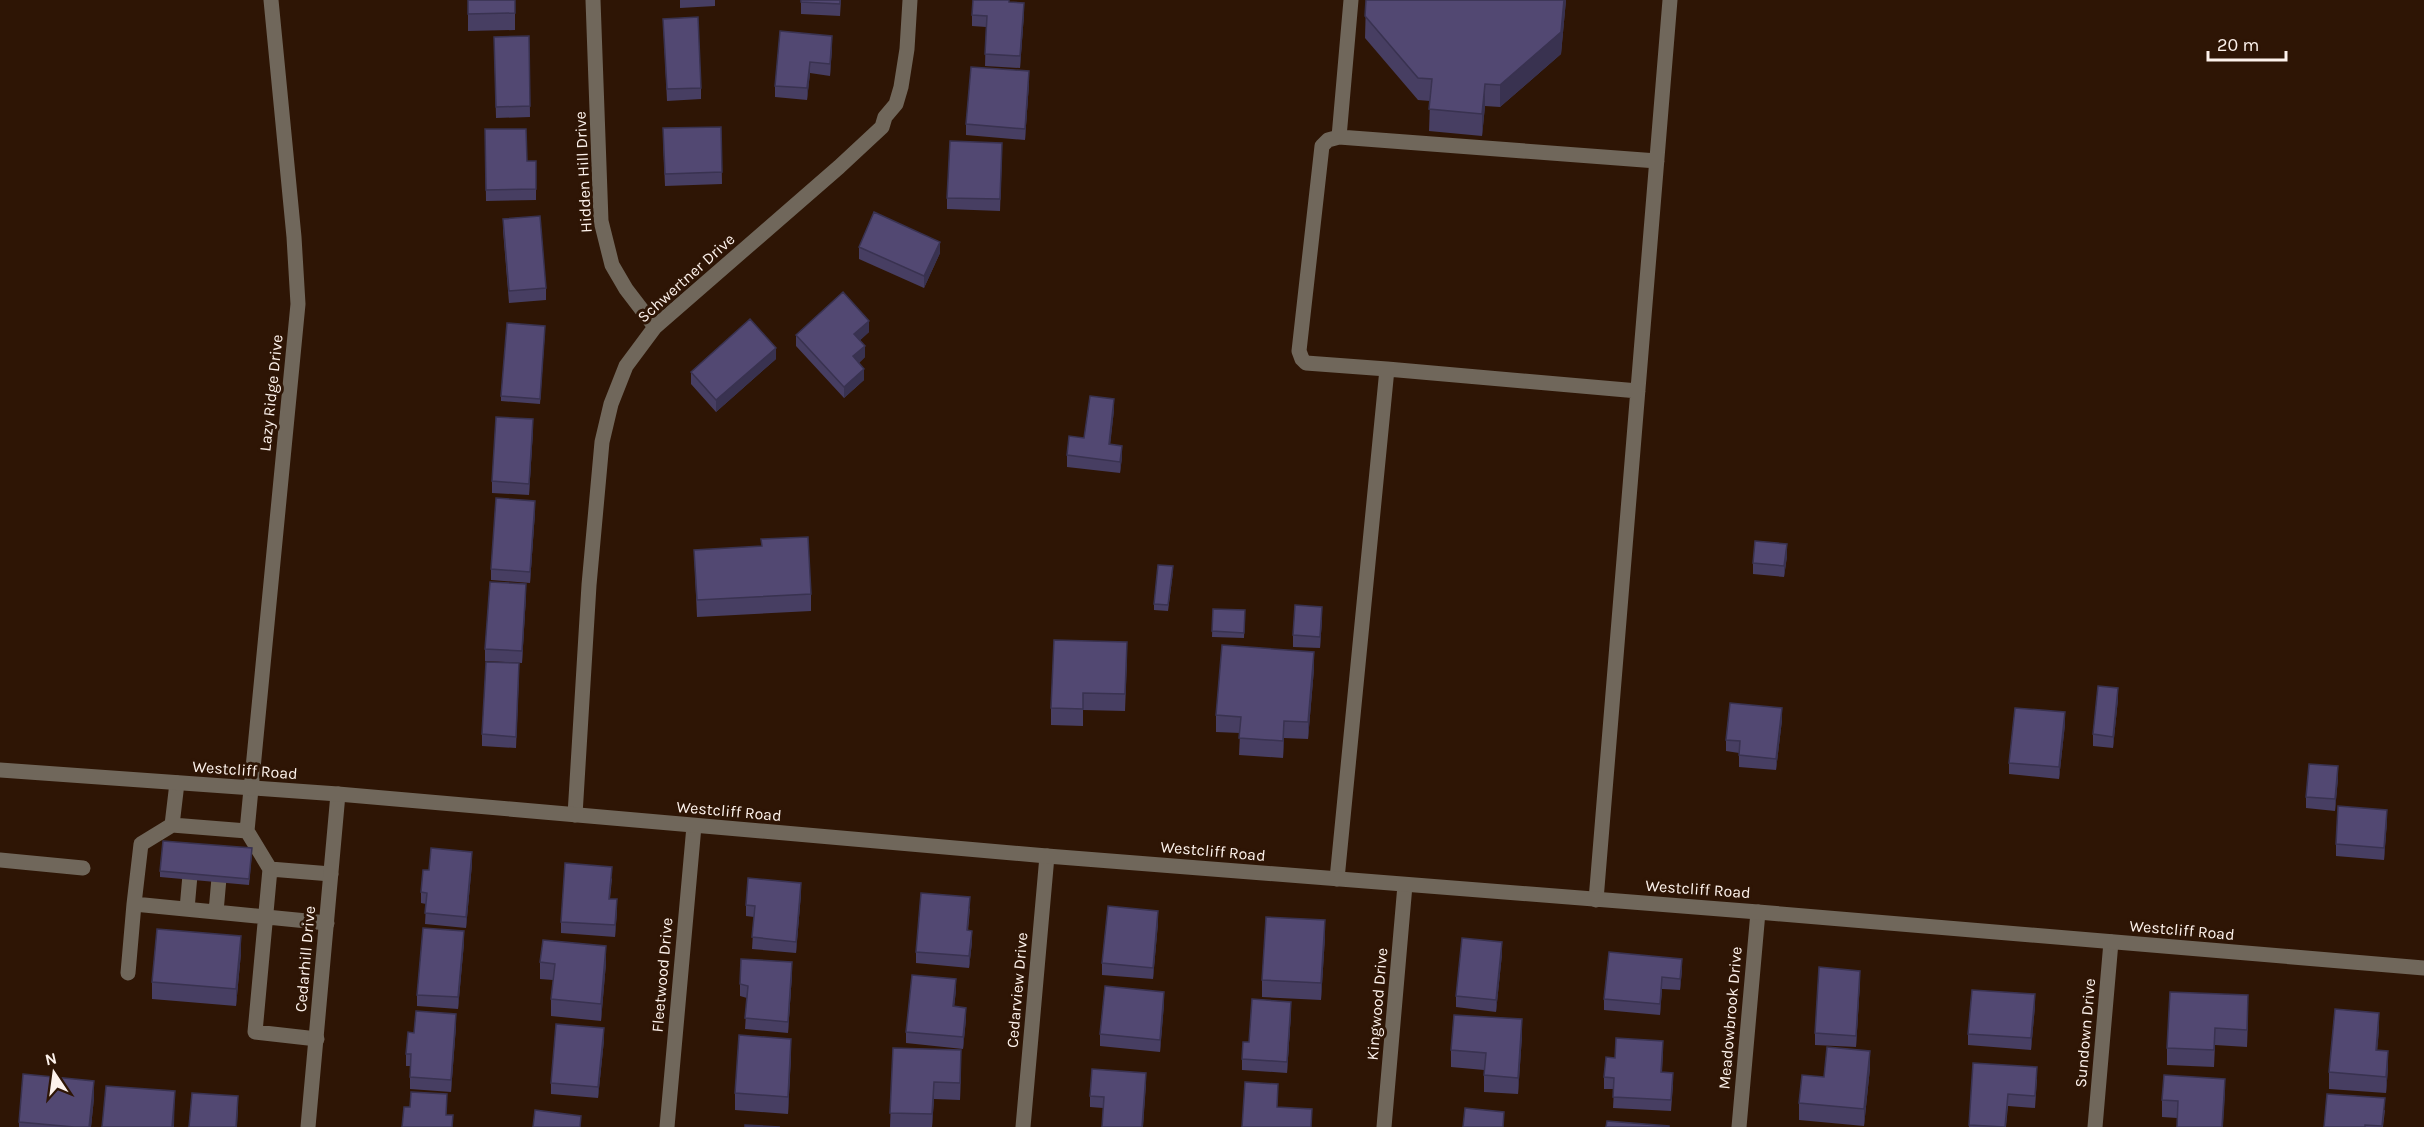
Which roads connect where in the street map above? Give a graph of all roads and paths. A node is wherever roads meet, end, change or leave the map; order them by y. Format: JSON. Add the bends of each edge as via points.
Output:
{"nodes":[{"id":1,"x":271,"y":0,"type":"edge"},
{"id":2,"x":593,"y":0,"type":"edge"},
{"id":3,"x":910,"y":0,"type":"edge"},
{"id":4,"x":1351,"y":0,"type":"edge"},
{"id":5,"x":1670,"y":0,"type":"edge"},
{"id":6,"x":1339,"y":137,"type":"junction"},
{"id":7,"x":1657,"y":160,"type":"junction"},
{"id":8,"x":655,"y":327,"type":"junction"},
{"id":9,"x":1387,"y":369,"type":"junction"},
{"id":10,"x":1638,"y":391,"type":"junction"},
{"id":11,"x":0,"y":770,"type":"edge"},
{"id":12,"x":177,"y":783,"type":"junction"},
{"id":13,"x":251,"y":789,"type":"junction"},
{"id":14,"x":338,"y":794,"type":"junction"},
{"id":15,"x":575,"y":815,"type":"junction"},
{"id":16,"x":172,"y":825,"type":"junction"},
{"id":17,"x":694,"y":826,"type":"junction"},
{"id":18,"x":247,"y":831,"type":"junction"},
{"id":19,"x":1047,"y":856,"type":"junction"},
{"id":20,"x":0,"y":860,"type":"edge"},
{"id":21,"x":83,"y":868,"type":"dead end"},
{"id":22,"x":270,"y":868,"type":"junction"},
{"id":23,"x":331,"y":874,"type":"junction"},
{"id":24,"x":190,"y":875,"type":"edge"},
{"id":25,"x":219,"y":878,"type":"edge"},
{"id":26,"x":1337,"y":879,"type":"junction"},
{"id":27,"x":1405,"y":885,"type":"junction"},
{"id":28,"x":1596,"y":900,"type":"junction"},
{"id":29,"x":134,"y":904,"type":"junction"},
{"id":30,"x":187,"y":909,"type":"junction"},
{"id":31,"x":216,"y":912,"type":"junction"},
{"id":32,"x":1758,"y":912,"type":"junction"},
{"id":33,"x":266,"y":917,"type":"junction"},
{"id":34,"x":327,"y":923,"type":"junction"},
{"id":35,"x":2111,"y":942,"type":"junction"},
{"id":36,"x":2424,"y":968,"type":"edge"},
{"id":37,"x":128,"y":973,"type":"dead end"},
{"id":38,"x":317,"y":1040,"type":"junction"},
{"id":39,"x":308,"y":1127,"type":"edge"},
{"id":40,"x":667,"y":1127,"type":"edge"},
{"id":41,"x":1023,"y":1127,"type":"edge"},
{"id":42,"x":1384,"y":1127,"type":"edge"},
{"id":43,"x":1739,"y":1127,"type":"edge"},
{"id":44,"x":2095,"y":1127,"type":"edge"}],
"edges":[{"from":1,"to":13,"type":"street","name":"Lazy Ridge Drive","via":[[298,304]]},
{"from":2,"to":8,"type":"street","name":"Hidden Hill Drive","via":[[601,221],[612,265]]},
{"from":3,"to":8,"type":"street","name":"Schwertner Drive","via":[[901,87],[882,127]]},
{"from":4,"to":6,"type":"street"},
{"from":5,"to":7,"type":"street"},
{"from":6,"to":7,"type":"street"},
{"from":6,"to":9,"type":"street","via":[[1322,146],[1299,351],[1306,363]]},
{"from":7,"to":10,"type":"street"},
{"from":8,"to":15,"type":"street","name":"Schwertner Drive","via":[[626,366],[602,442]]},
{"from":9,"to":10,"type":"street"},
{"from":9,"to":26,"type":"street"},
{"from":10,"to":28,"type":"street"},
{"from":11,"to":12,"type":"street","name":"Westcliff Road"},
{"from":12,"to":13,"type":"street","name":"Westcliff Road"},
{"from":12,"to":16,"type":"street"},
{"from":13,"to":14,"type":"street","name":"Westcliff Road"},
{"from":13,"to":18,"type":"street","name":"Lazy Ridge Drive"},
{"from":14,"to":15,"type":"street","name":"Westcliff Road"},
{"from":14,"to":23,"type":"street","name":"Cedarhill Drive"},
{"from":15,"to":17,"type":"street","name":"Westcliff Road"},
{"from":16,"to":18,"type":"street","via":[[223,835]]},
{"from":16,"to":29,"type":"street","via":[[141,844]]},
{"from":17,"to":19,"type":"street","name":"Westcliff Road"},
{"from":17,"to":40,"type":"street","name":"Fleetwood Drive"},
{"from":18,"to":22,"type":"street"},
{"from":19,"to":26,"type":"street","name":"Westcliff Road"},
{"from":19,"to":41,"type":"street","name":"Cedarview Drive"},
{"from":20,"to":21,"type":"street"},
{"from":22,"to":23,"type":"street"},
{"from":22,"to":33,"type":"street"},
{"from":23,"to":34,"type":"street","name":"Cedarhill Drive"},
{"from":24,"to":30,"type":"street"},
{"from":25,"to":31,"type":"street"},
{"from":26,"to":27,"type":"street","name":"Westcliff Road"},
{"from":27,"to":28,"type":"street","name":"Westcliff Road"},
{"from":27,"to":42,"type":"street","name":"Kingwood Drive"},
{"from":28,"to":32,"type":"street","name":"Westcliff Road"},
{"from":29,"to":30,"type":"street"},
{"from":29,"to":37,"type":"street"},
{"from":30,"to":31,"type":"street"},
{"from":31,"to":33,"type":"street"},
{"from":32,"to":35,"type":"street","name":"Westcliff Road"},
{"from":32,"to":43,"type":"street","name":"Meadowbrook Drive"},
{"from":33,"to":34,"type":"street"},
{"from":33,"to":38,"type":"street","via":[[255,1032]]},
{"from":34,"to":38,"type":"street","name":"Cedarhill Drive"},
{"from":35,"to":36,"type":"street","name":"Westcliff Road"},
{"from":35,"to":44,"type":"street","name":"Sundown Drive"},
{"from":38,"to":39,"type":"street","name":"Cedarhill Drive"}]}
